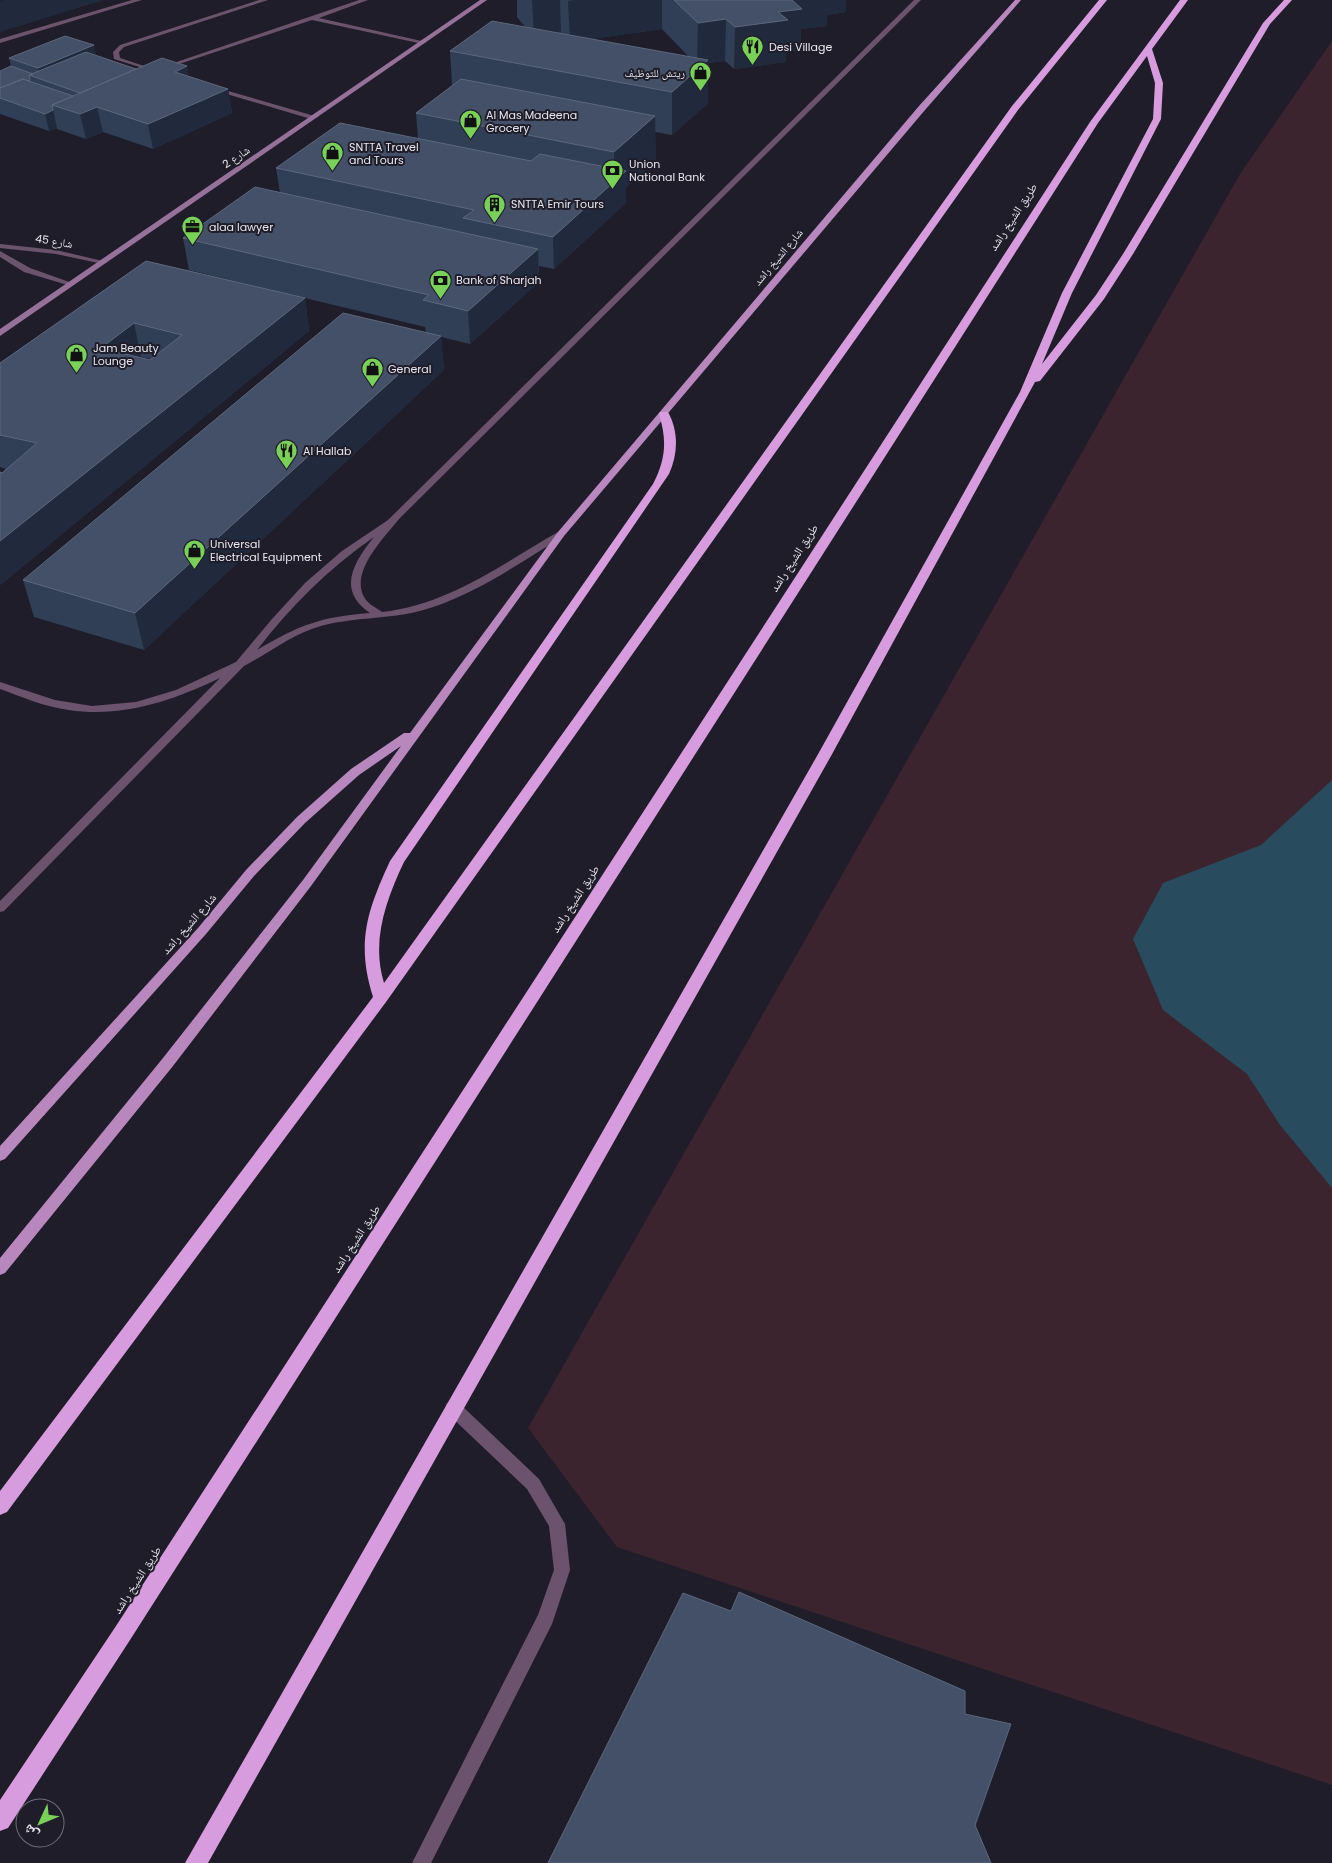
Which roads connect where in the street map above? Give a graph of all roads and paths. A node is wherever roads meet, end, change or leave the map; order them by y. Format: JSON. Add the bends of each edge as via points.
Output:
{"nodes":[{"id":1,"x":139,"y":0,"type":"edge"},
{"id":2,"x":265,"y":0,"type":"edge"},
{"id":3,"x":365,"y":0,"type":"edge"},
{"id":4,"x":484,"y":0,"type":"edge"},
{"id":5,"x":918,"y":0,"type":"edge"},
{"id":6,"x":1018,"y":0,"type":"edge"},
{"id":7,"x":1103,"y":0,"type":"edge"},
{"id":8,"x":1184,"y":0,"type":"edge"},
{"id":9,"x":1288,"y":0,"type":"edge"},
{"id":10,"x":312,"y":18,"type":"junction"},
{"id":11,"x":0,"y":41,"type":"edge"},
{"id":12,"x":423,"y":42,"type":"junction"},
{"id":13,"x":1148,"y":49,"type":"junction"},
{"id":14,"x":153,"y":71,"type":"junction"},
{"id":15,"x":162,"y":74,"type":"edge"},
{"id":16,"x":201,"y":85,"type":"edge"},
{"id":17,"x":314,"y":117,"type":"junction"},
{"id":18,"x":0,"y":246,"type":"edge"},
{"id":19,"x":0,"y":253,"type":"edge"},
{"id":20,"x":103,"y":262,"type":"junction"},
{"id":21,"x":71,"y":284,"type":"junction"},
{"id":22,"x":0,"y":333,"type":"edge"},
{"id":23,"x":1026,"y":392,"type":"junction"},
{"id":24,"x":664,"y":414,"type":"junction"},
{"id":25,"x":396,"y":517,"type":"junction"},
{"id":26,"x":561,"y":534,"type":"junction"},
{"id":27,"x":378,"y":614,"type":"junction"},
{"id":28,"x":242,"y":662,"type":"junction"},
{"id":29,"x":0,"y":685,"type":"edge"},
{"id":30,"x":416,"y":731,"type":"junction"},
{"id":31,"x":0,"y":908,"type":"edge"},
{"id":32,"x":381,"y":998,"type":"junction"},
{"id":33,"x":0,"y":1155,"type":"edge"},
{"id":34,"x":0,"y":1269,"type":"edge"},
{"id":35,"x":453,"y":1408,"type":"junction"},
{"id":36,"x":0,"y":1506,"type":"edge"},
{"id":37,"x":0,"y":1820,"type":"edge"},
{"id":38,"x":196,"y":1863,"type":"edge"},
{"id":39,"x":421,"y":1863,"type":"edge"}],
"edges":[{"from":1,"to":11,"type":"lane"},
{"from":2,"to":14,"type":"lane","via":[[122,46],[116,52],[117,59]]},
{"from":3,"to":10,"type":"lane"},
{"from":4,"to":12,"type":"street","name":"شارع 2"},
{"from":5,"to":25,"type":"lane"},
{"from":6,"to":24,"type":"main road","name":"شارع الشيخ راشد","via":[[922,108]]},
{"from":7,"to":32,"type":"highway","via":[[1015,108]]},
{"from":8,"to":13,"type":"highway","name":"طريق الشيخ راشد"},
{"from":9,"to":23,"type":"highway","via":[[1267,23],[1109,283]]},
{"from":10,"to":12,"type":"lane"},
{"from":10,"to":14,"type":"lane"},
{"from":12,"to":17,"type":"street","name":"شارع 2"},
{"from":13,"to":23,"type":"highway","via":[[1158,72],[1161,95],[1156,119],[1067,293]]},
{"from":13,"to":37,"type":"highway","name":"طريق الشيخ راشد","via":[[1094,122]]},
{"from":14,"to":15,"type":"lane"},
{"from":16,"to":17,"type":"lane"},
{"from":17,"to":20,"type":"street","name":"شارع 2"},
{"from":18,"to":20,"type":"lane","name":"شارع 45","via":[[56,252]]},
{"from":19,"to":21,"type":"lane","via":[[27,270]]},
{"from":20,"to":21,"type":"street","name":"شارع 2"},
{"from":21,"to":22,"type":"street","name":"شارع 2"},
{"from":23,"to":35,"type":"highway","via":[[824,756]]},
{"from":24,"to":26,"type":"main road","name":"شارع الشيخ راشد"},
{"from":24,"to":32,"type":"highway","via":[[672,448],[659,484],[397,860],[382,891],[373,924],[371,958]]},
{"from":25,"to":27,"type":"lane","via":[[356,572],[355,588],[362,602]]},
{"from":25,"to":28,"type":"lane","via":[[351,547],[310,582],[273,621]]},
{"from":26,"to":27,"type":"lane","via":[[447,599],[407,612]]},
{"from":26,"to":30,"type":"main road","name":"شارع الشيخ راشد"},
{"from":27,"to":28,"type":"lane","via":[[317,624],[290,634]]},
{"from":28,"to":29,"type":"lane","via":[[175,694],[122,708],[94,710],[68,707]]},
{"from":28,"to":31,"type":"lane"},
{"from":30,"to":33,"type":"main road","name":"شارع الشيخ راشد","via":[[355,772],[301,820],[250,873],[202,931]]},
{"from":30,"to":34,"type":"main road","name":"شارع الشيخ راشد","via":[[307,882],[186,1039]]},
{"from":32,"to":36,"type":"highway"},
{"from":35,"to":38,"type":"highway"},
{"from":35,"to":39,"type":"lane","via":[[533,1484],[557,1524],[562,1570],[546,1618]]}]}
